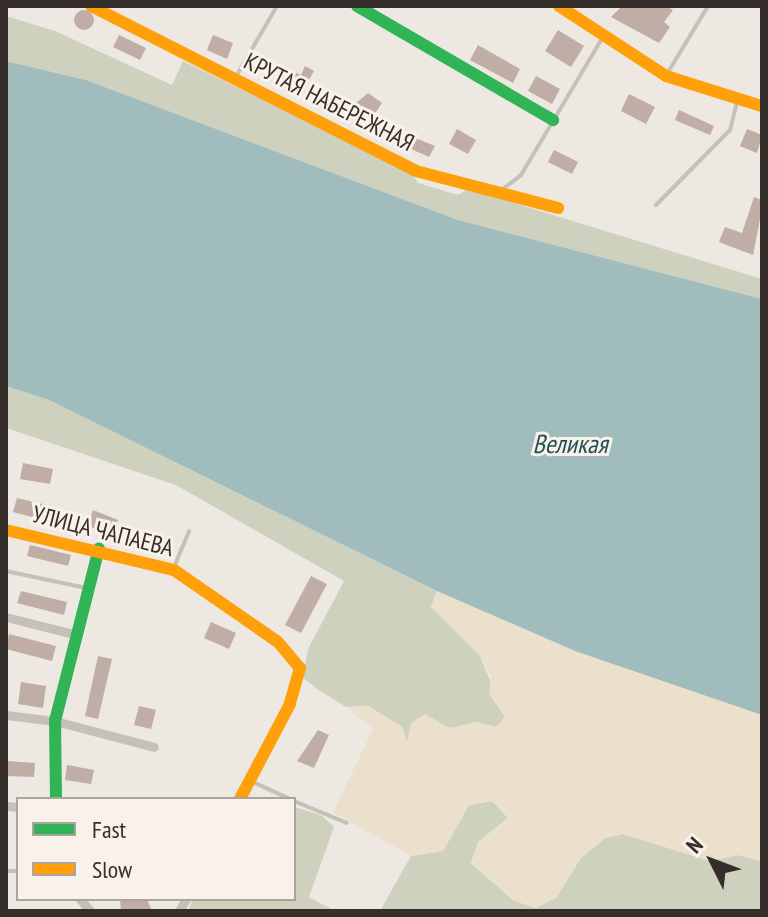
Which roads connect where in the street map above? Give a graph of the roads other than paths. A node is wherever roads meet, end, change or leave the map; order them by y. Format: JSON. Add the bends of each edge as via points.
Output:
{"nodes":[{"id":1,"x":91,"y":6,"type":"edge"},
{"id":2,"x":277,"y":6,"type":"edge"},
{"id":3,"x":357,"y":6,"type":"edge"},
{"id":4,"x":559,"y":6,"type":"edge"},
{"id":5,"x":708,"y":6,"type":"edge"},
{"id":6,"x":603,"y":36,"type":"junction"},
{"id":7,"x":666,"y":76,"type":"junction"},
{"id":8,"x":236,"y":77,"type":"junction"},
{"id":9,"x":738,"y":98,"type":"junction"},
{"id":10,"x":762,"y":106,"type":"edge"},
{"id":11,"x":553,"y":120,"type":"junction"},
{"id":12,"x":498,"y":193,"type":"junction"},
{"id":13,"x":656,"y":205,"type":"dead end"},
{"id":14,"x":558,"y":208,"type":"dead end"},
{"id":15,"x":6,"y":530,"type":"edge"},
{"id":16,"x":189,"y":531,"type":"dead end"},
{"id":17,"x":99,"y":549,"type":"junction"},
{"id":18,"x":174,"y":570,"type":"junction"},
{"id":19,"x":6,"y":573,"type":"edge"},
{"id":20,"x":88,"y":589,"type":"junction"},
{"id":21,"x":6,"y":617,"type":"edge"},
{"id":22,"x":77,"y":635,"type":"junction"},
{"id":23,"x":6,"y":715,"type":"edge"},
{"id":24,"x":55,"y":721,"type":"junction"},
{"id":25,"x":154,"y":747,"type":"dead end"},
{"id":26,"x":250,"y":781,"type":"junction"},
{"id":27,"x":56,"y":797,"type":"edge"},
{"id":28,"x":241,"y":797,"type":"edge"},
{"id":29,"x":285,"y":797,"type":"edge"},
{"id":30,"x":296,"y":802,"type":"edge"},
{"id":31,"x":347,"y":823,"type":"dead end"}],
"edges":[{"from":1,"to":8,"type":"street","name":"КРУТАЯ НАБЕРЕЖНАЯ"},
{"from":2,"to":8,"type":"lane"},
{"from":3,"to":11,"type":"street"},
{"from":4,"to":6,"type":"street"},
{"from":5,"to":7,"type":"lane"},
{"from":6,"to":7,"type":"street"},
{"from":6,"to":11,"type":"lane"},
{"from":7,"to":9,"type":"street"},
{"from":8,"to":12,"type":"street","name":"КРУТАЯ НАБЕРЕЖНАЯ","via":[[416,171]]},
{"from":9,"to":10,"type":"street"},
{"from":9,"to":13,"type":"lane","via":[[730,130]]},
{"from":11,"to":12,"type":"lane","via":[[521,175]]},
{"from":12,"to":14,"type":"street","name":"КРУТАЯ НАБЕРЕЖНАЯ"},
{"from":15,"to":17,"type":"street","name":"УЛИЦА ЧАПАЕВА"},
{"from":16,"to":18,"type":"lane"},
{"from":17,"to":18,"type":"street","name":"УЛИЦА ЧАПАЕВА"},
{"from":17,"to":20,"type":"street"},
{"from":18,"to":26,"type":"street","name":"УЛИЦА ЧАПАЕВА","via":[[278,642],[300,668],[290,704]]},
{"from":19,"to":20,"type":"lane"},
{"from":20,"to":22,"type":"street"},
{"from":21,"to":22,"type":"street"},
{"from":22,"to":24,"type":"street"},
{"from":23,"to":24,"type":"street"},
{"from":24,"to":25,"type":"street"},
{"from":24,"to":27,"type":"street"},
{"from":26,"to":28,"type":"street"},
{"from":26,"to":29,"type":"lane"},
{"from":30,"to":31,"type":"lane"}]}
